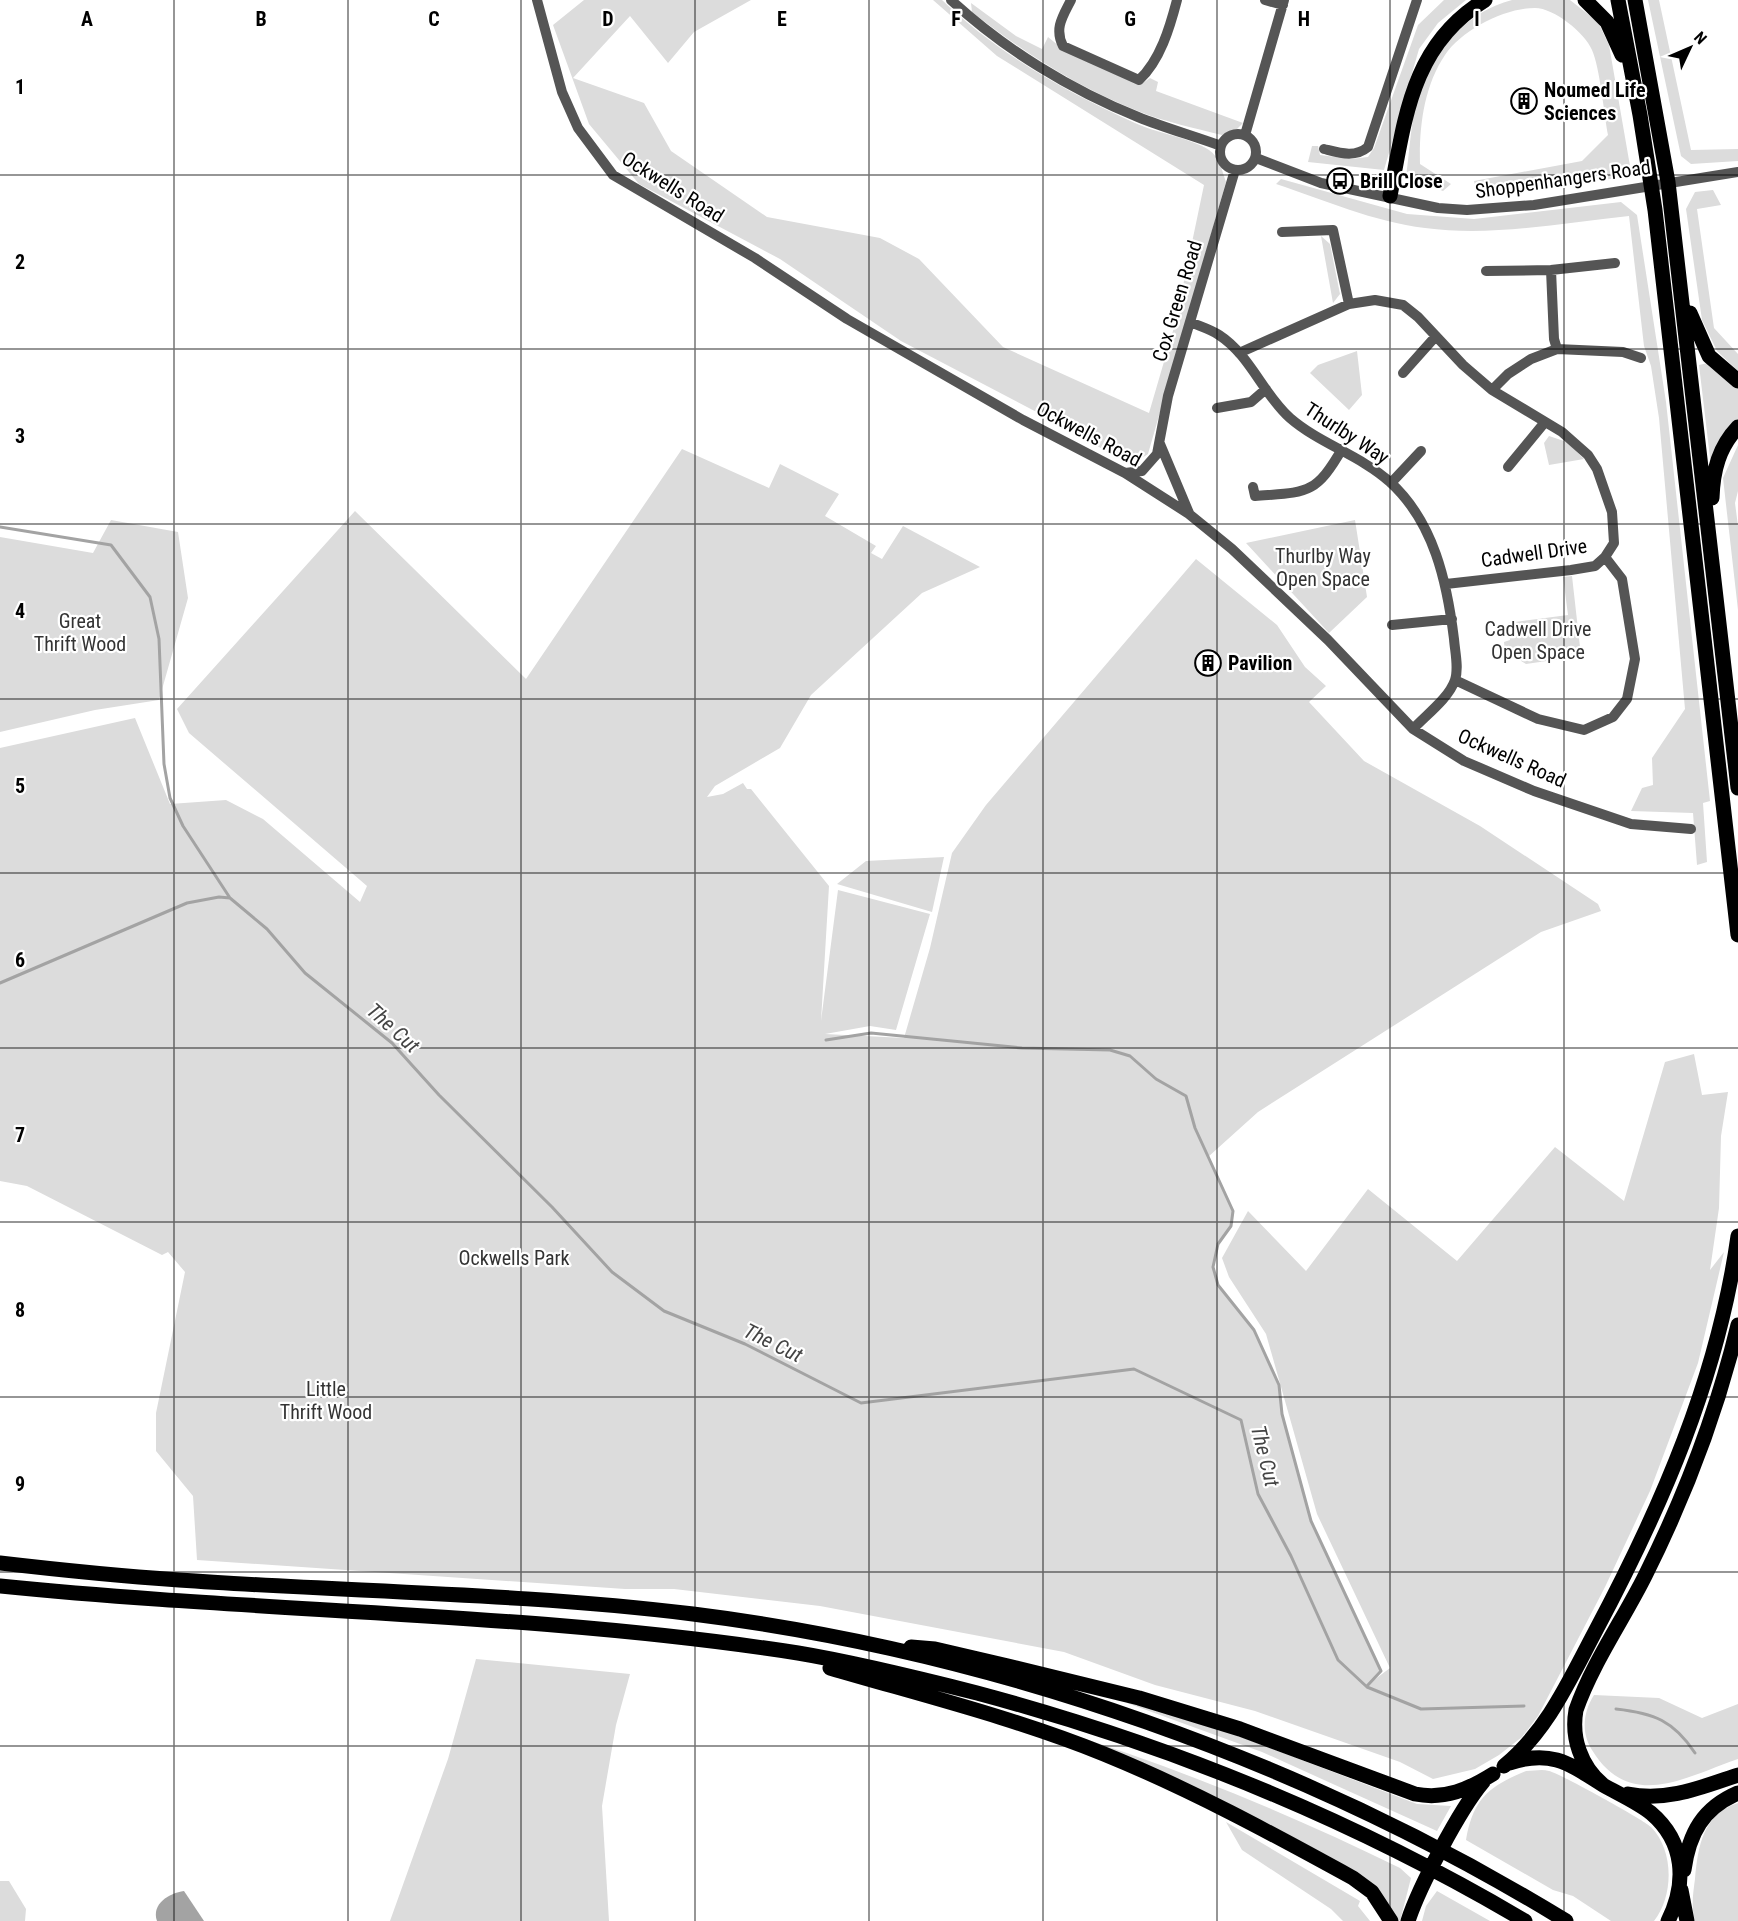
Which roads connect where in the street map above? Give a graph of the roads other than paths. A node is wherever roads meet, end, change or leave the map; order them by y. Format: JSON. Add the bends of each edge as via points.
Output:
{"nodes":[{"id":1,"x":537,"y":0,"type":"edge"},
{"id":2,"x":1071,"y":0,"type":"edge"},
{"id":3,"x":1177,"y":0,"type":"edge"},
{"id":4,"x":1265,"y":0,"type":"edge"},
{"id":5,"x":1417,"y":0,"type":"edge"},
{"id":6,"x":1485,"y":0,"type":"edge"},
{"id":7,"x":1585,"y":0,"type":"edge"},
{"id":8,"x":1618,"y":0,"type":"edge"},
{"id":9,"x":1635,"y":0,"type":"edge"},
{"id":10,"x":955,"y":1,"type":"edge"},
{"id":11,"x":1284,"y":3,"type":"edge"},
{"id":12,"x":1640,"y":115,"type":"junction"},
{"id":13,"x":1245,"y":135,"type":"junction"},
{"id":14,"x":1221,"y":146,"type":"junction"},
{"id":15,"x":1324,"y":149,"type":"dead end"},
{"id":16,"x":1256,"y":158,"type":"junction"},
{"id":17,"x":1234,"y":170,"type":"junction"},
{"id":18,"x":1738,"y":172,"type":"edge"},
{"id":19,"x":1390,"y":196,"type":"junction"},
{"id":20,"x":1282,"y":232,"type":"dead end"},
{"id":21,"x":1615,"y":263,"type":"dead end"},
{"id":22,"x":1551,"y":270,"type":"junction"},
{"id":23,"x":1486,"y":271,"type":"dead end"},
{"id":24,"x":1680,"y":281,"type":"junction"},
{"id":25,"x":1349,"y":304,"type":"junction"},
{"id":26,"x":1190,"y":322,"type":"junction"},
{"id":27,"x":1436,"y":336,"type":"junction"},
{"id":28,"x":1557,"y":349,"type":"junction"},
{"id":29,"x":1239,"y":353,"type":"junction"},
{"id":30,"x":1641,"y":358,"type":"dead end"},
{"id":31,"x":1403,"y":373,"type":"dead end"},
{"id":32,"x":1738,"y":381,"type":"edge"},
{"id":33,"x":1266,"y":390,"type":"junction"},
{"id":34,"x":1492,"y":390,"type":"junction"},
{"id":35,"x":1217,"y":407,"type":"dead end"},
{"id":36,"x":1545,"y":422,"type":"junction"},
{"id":37,"x":1738,"y":427,"type":"edge"},
{"id":38,"x":1160,"y":444,"type":"junction"},
{"id":39,"x":1342,"y":449,"type":"junction"},
{"id":40,"x":1421,"y":451,"type":"dead end"},
{"id":41,"x":1508,"y":467,"type":"dead end"},
{"id":42,"x":1125,"y":473,"type":"junction"},
{"id":43,"x":1391,"y":483,"type":"junction"},
{"id":44,"x":1253,"y":487,"type":"dead end"},
{"id":45,"x":1189,"y":513,"type":"junction"},
{"id":46,"x":1710,"y":542,"type":"junction"},
{"id":47,"x":1605,"y":557,"type":"junction"},
{"id":48,"x":1446,"y":584,"type":"junction"},
{"id":49,"x":1452,"y":619,"type":"junction"},
{"id":50,"x":1392,"y":625,"type":"dead end"},
{"id":51,"x":1455,"y":680,"type":"junction"},
{"id":52,"x":1413,"y":729,"type":"junction"},
{"id":53,"x":1738,"y":789,"type":"edge"},
{"id":54,"x":1691,"y":829,"type":"dead end"},
{"id":55,"x":1738,"y":935,"type":"edge"},
{"id":56,"x":1738,"y":1236,"type":"edge"},
{"id":57,"x":1738,"y":1325,"type":"edge"},
{"id":58,"x":0,"y":1563,"type":"edge"},
{"id":59,"x":0,"y":1586,"type":"edge"},
{"id":60,"x":866,"y":1642,"type":"junction"},
{"id":61,"x":761,"y":1648,"type":"junction"},
{"id":62,"x":1498,"y":1770,"type":"junction"},
{"id":63,"x":1738,"y":1775,"type":"edge"},
{"id":64,"x":1608,"y":1787,"type":"junction"},
{"id":65,"x":1738,"y":1793,"type":"edge"},
{"id":66,"x":1681,"y":1887,"type":"junction"},
{"id":67,"x":1391,"y":1921,"type":"edge"},
{"id":68,"x":1408,"y":1921,"type":"edge"},
{"id":69,"x":1525,"y":1921,"type":"edge"},
{"id":70,"x":1566,"y":1921,"type":"edge"},
{"id":71,"x":1668,"y":1921,"type":"edge"},
{"id":72,"x":1687,"y":1921,"type":"edge"}],
"edges":[{"from":1,"to":42,"type":"street","name":"Ockwells Road","via":[[562,92],[578,128],[613,175],[756,258],[847,319],[1023,420]]},
{"from":2,"to":3,"type":"street","via":[[1059,24],[1058,36],[1063,46],[1139,81],[1160,50]]},
{"from":4,"to":11,"type":"street"},
{"from":5,"to":15,"type":"street","via":[[1368,147],[1360,154]]},
{"from":6,"to":19,"type":"highway","via":[[1441,37],[1421,68],[1407,111]]},
{"from":7,"to":12,"type":"highway","via":[[1612,31]]},
{"from":8,"to":12,"type":"highway"},
{"from":9,"to":24,"type":"highway","via":[[1662,142]]},
{"from":10,"to":14,"type":"street","via":[[1011,47],[1075,87],[1138,117]]},
{"from":11,"to":13,"type":"street"},
{"from":12,"to":55,"type":"highway","via":[[1662,269]]},
{"from":13,"to":14,"type":"street","via":[[1228,137]]},
{"from":13,"to":16,"type":"street","via":[[1253,142]]},
{"from":14,"to":17,"type":"street","via":[[1221,158]]},
{"from":16,"to":17,"type":"street","via":[[1250,167]]},
{"from":16,"to":19,"type":"street","name":"Shoppenhangers Road","via":[[1321,183]]},
{"from":17,"to":26,"type":"street","name":"Cox Green Road"},
{"from":18,"to":19,"type":"street","name":"Shoppenhangers Road","via":[[1534,206],[1438,208]]},
{"from":20,"to":25,"type":"street","via":[[1333,230]]},
{"from":21,"to":22,"type":"street"},
{"from":22,"to":23,"type":"street"},
{"from":22,"to":28,"type":"street"},
{"from":24,"to":32,"type":"highway","via":[[1702,344],[1718,365]]},
{"from":24,"to":46,"type":"highway"},
{"from":25,"to":27,"type":"street","name":"Cadwell Drive","via":[[1375,300],[1403,305]]},
{"from":25,"to":29,"type":"street","name":"Cadwell Drive"},
{"from":26,"to":29,"type":"street","name":"Thurlby Way","via":[[1219,335]]},
{"from":26,"to":38,"type":"street","name":"Cox Green Road","via":[[1168,396]]},
{"from":27,"to":31,"type":"street"},
{"from":27,"to":34,"type":"street","name":"Cadwell Drive"},
{"from":28,"to":30,"type":"street","via":[[1623,352]]},
{"from":28,"to":34,"type":"street","via":[[1516,369]]},
{"from":29,"to":33,"type":"street","name":"Thurlby Way"},
{"from":33,"to":35,"type":"street","via":[[1251,402]]},
{"from":33,"to":39,"type":"street","name":"Thurlby Way","via":[[1290,418]]},
{"from":34,"to":36,"type":"street","name":"Cadwell Drive"},
{"from":36,"to":41,"type":"street"},
{"from":36,"to":47,"type":"street","name":"Cadwell Drive","via":[[1576,442],[1597,469],[1612,512],[1614,543]]},
{"from":37,"to":46,"type":"highway","via":[[1727,439],[1714,469]]},
{"from":38,"to":42,"type":"street","name":"Cox Green Road","via":[[1157,454],[1142,471]]},
{"from":38,"to":45,"type":"street"},
{"from":39,"to":43,"type":"street","name":"Thurlby Way"},
{"from":39,"to":44,"type":"street","via":[[1320,482],[1307,491],[1255,496]]},
{"from":40,"to":43,"type":"street"},
{"from":42,"to":45,"type":"street","name":"Ockwells Road"},
{"from":43,"to":48,"type":"street","name":"Thurlby Way","via":[[1411,504],[1430,537]]},
{"from":45,"to":52,"type":"street","name":"Ockwells Road","via":[[1328,640]]},
{"from":46,"to":53,"type":"highway"},
{"from":47,"to":48,"type":"street","name":"Cadwell Drive","via":[[1595,566]]},
{"from":47,"to":51,"type":"street","via":[[1622,579],[1635,659],[1627,699],[1613,717],[1584,730],[1538,719]]},
{"from":48,"to":49,"type":"street","name":"Thurlby Way"},
{"from":49,"to":50,"type":"street"},
{"from":49,"to":51,"type":"street","name":"Thurlby Way"},
{"from":51,"to":52,"type":"street"},
{"from":52,"to":54,"type":"street","name":"Ockwells Road","via":[[1464,761],[1534,791],[1631,824]]},
{"from":56,"to":62,"type":"highway","via":[[1724,1315],[1709,1370],[1661,1500],[1548,1718],[1534,1738]]},
{"from":57,"to":64,"type":"highway","via":[[1718,1398],[1683,1492],[1576,1710],[1579,1750],[1588,1768]]},
{"from":58,"to":60,"type":"highway","via":[[178,1580],[617,1606],[764,1624]]},
{"from":59,"to":61,"type":"highway","via":[[172,1602],[579,1626]]},
{"from":60,"to":62,"type":"highway","via":[[935,1649],[1139,1698],[1240,1729],[1415,1794],[1451,1794]]},
{"from":60,"to":70,"type":"highway","via":[[1048,1692],[1210,1746],[1395,1827]]},
{"from":61,"to":67,"type":"highway","via":[[984,1713],[1137,1768],[1353,1878],[1372,1892]]},
{"from":61,"to":69,"type":"highway","via":[[957,1688],[1162,1751],[1339,1824]]},
{"from":62,"to":64,"type":"highway","via":[[1530,1758],[1551,1758],[1577,1767]]},
{"from":62,"to":68,"type":"highway","via":[[1476,1791],[1458,1821]]},
{"from":63,"to":64,"type":"highway","via":[[1662,1797],[1635,1796]]},
{"from":64,"to":66,"type":"highway","via":[[1645,1809],[1665,1828],[1677,1852]]},
{"from":65,"to":66,"type":"highway","via":[[1715,1806],[1696,1826]]},
{"from":66,"to":71,"type":"highway"},
{"from":66,"to":72,"type":"highway"}]}
